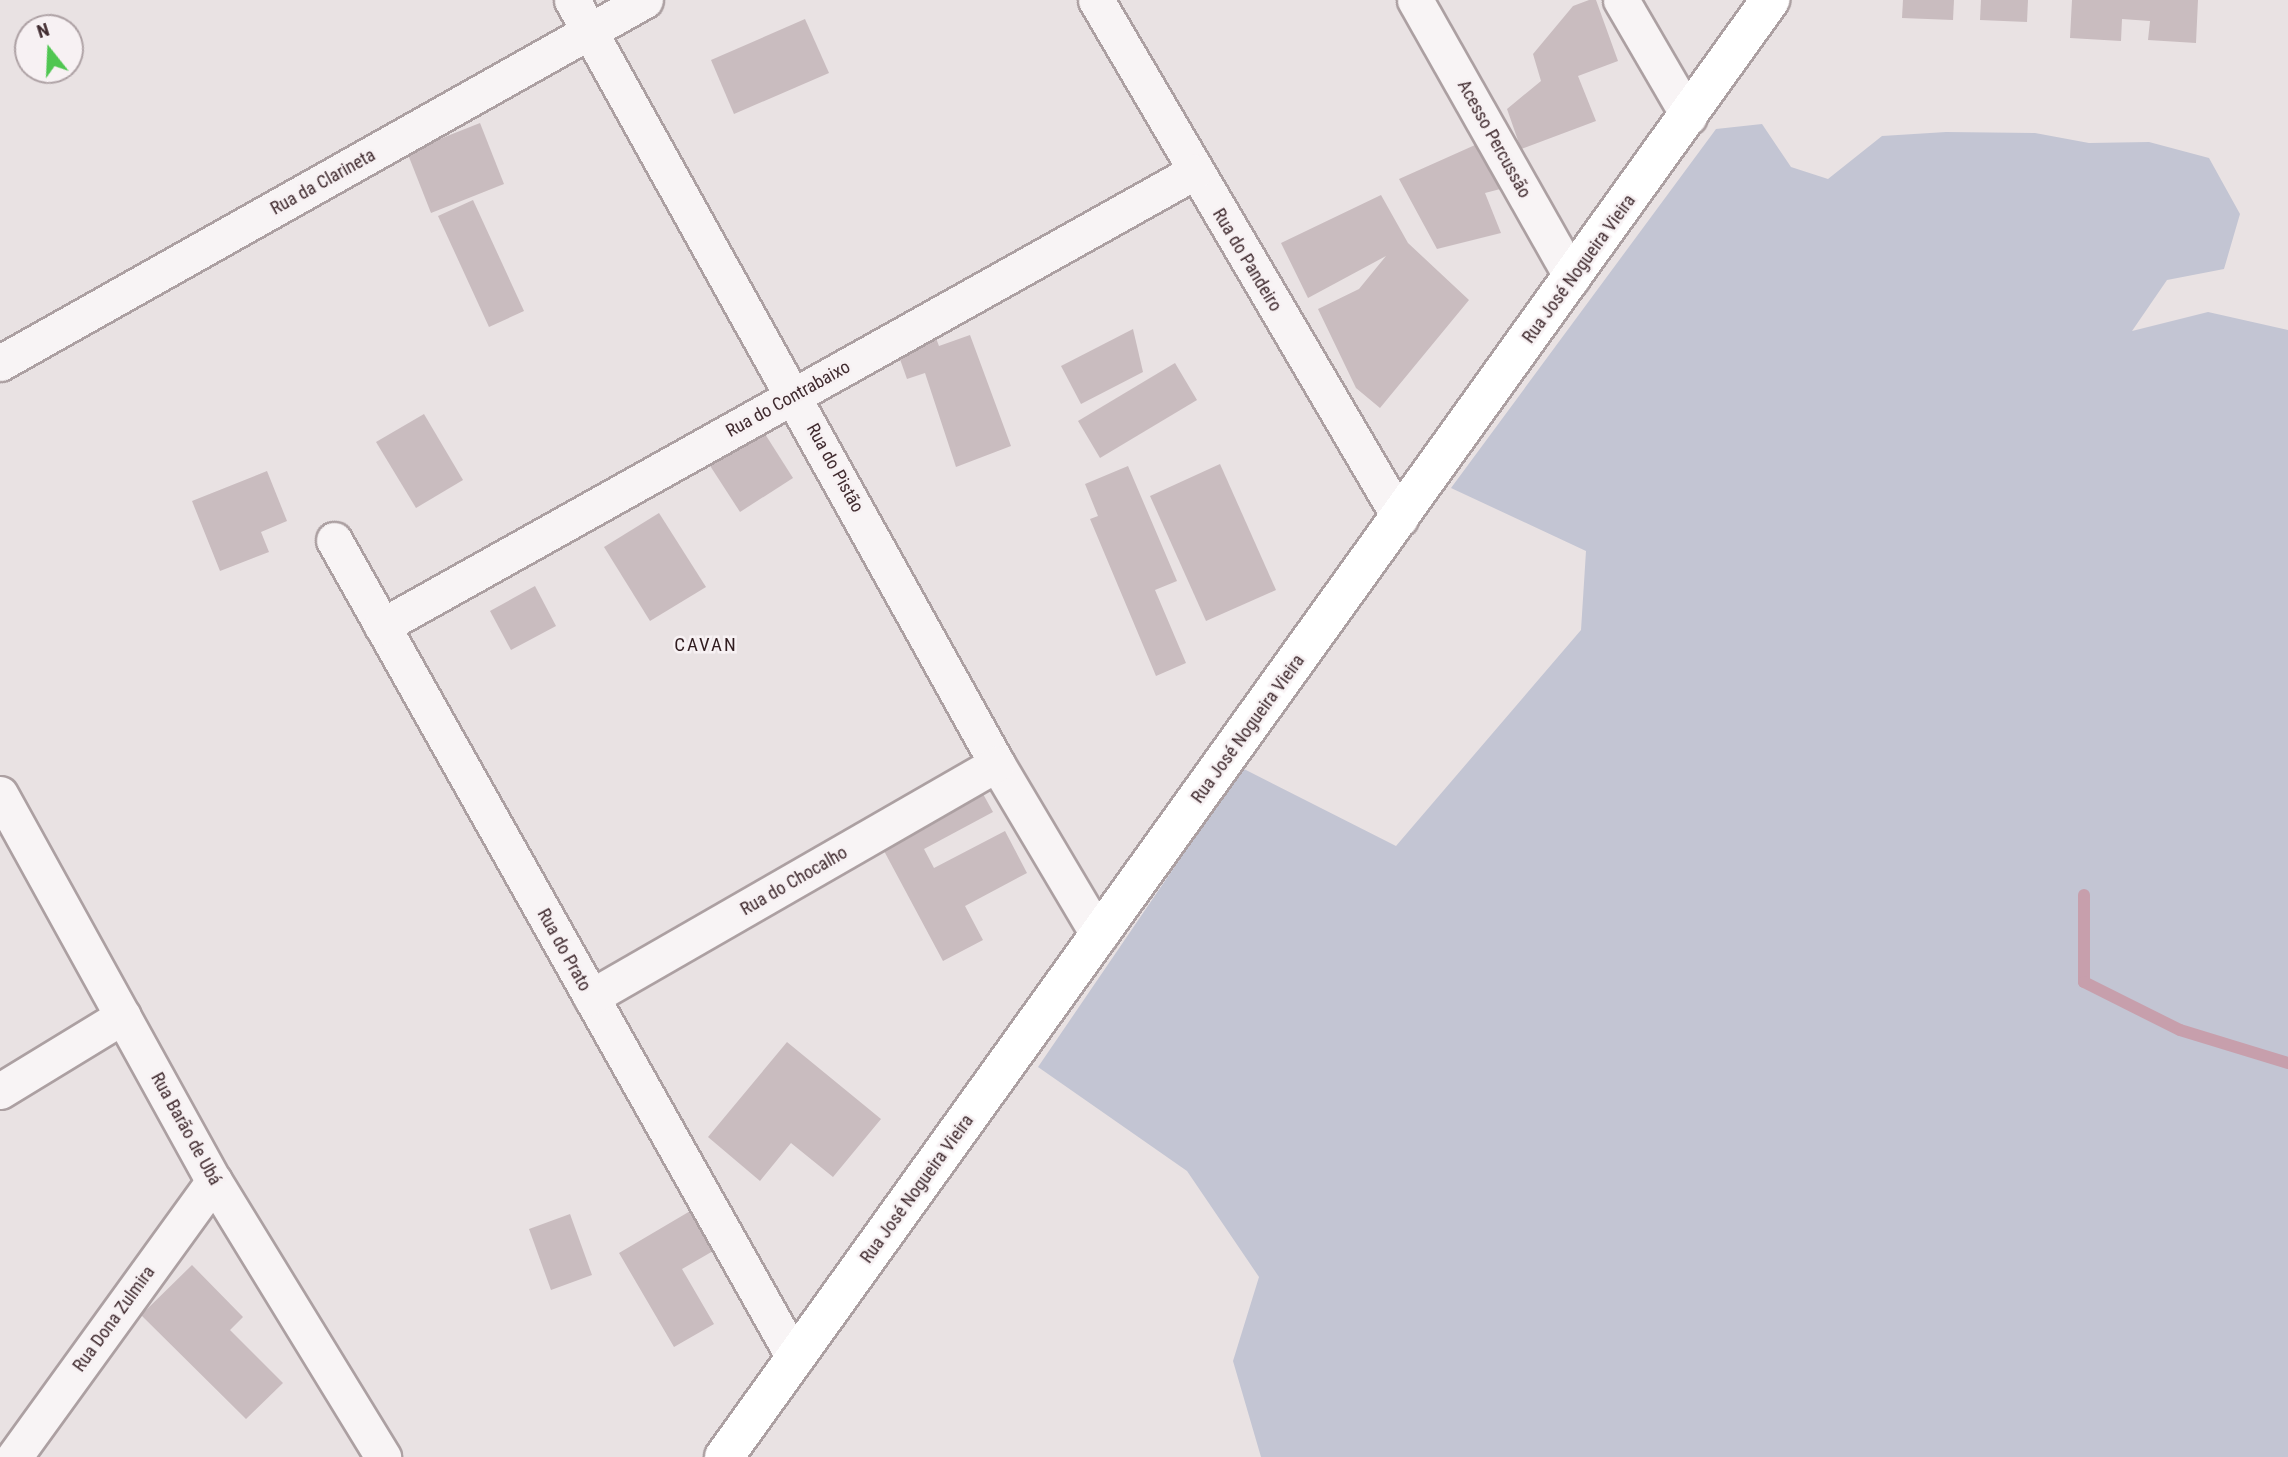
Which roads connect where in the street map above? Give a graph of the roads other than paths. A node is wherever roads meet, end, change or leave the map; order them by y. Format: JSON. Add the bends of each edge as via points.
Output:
{"nodes":[{"id":1,"x":572,"y":0,"type":"edge"},
{"id":2,"x":645,"y":0,"type":"edge"},
{"id":3,"x":1096,"y":0,"type":"edge"},
{"id":4,"x":1415,"y":0,"type":"edge"},
{"id":5,"x":1621,"y":0,"type":"edge"},
{"id":6,"x":1770,"y":0,"type":"edge"},
{"id":7,"x":590,"y":31,"type":"junction"},
{"id":8,"x":1689,"y":117,"type":"junction"},
{"id":9,"x":1194,"y":172,"type":"junction"},
{"id":10,"x":1573,"y":278,"type":"junction"},
{"id":11,"x":0,"y":363,"type":"edge"},
{"id":12,"x":795,"y":395,"type":"junction"},
{"id":13,"x":1401,"y":518,"type":"junction"},
{"id":14,"x":334,"y":540,"type":"dead end"},
{"id":15,"x":382,"y":626,"type":"junction"},
{"id":16,"x":997,"y":764,"type":"junction"},
{"id":17,"x":0,"y":794,"type":"edge"},
{"id":18,"x":1099,"y":936,"type":"junction"},
{"id":19,"x":591,"y":997,"type":"junction"},
{"id":20,"x":123,"y":1016,"type":"junction"},
{"id":21,"x":0,"y":1091,"type":"edge"},
{"id":22,"x":214,"y":1181,"type":"junction"},
{"id":23,"x":795,"y":1359,"type":"junction"},
{"id":24,"x":14,"y":1457,"type":"edge"},
{"id":25,"x":383,"y":1457,"type":"edge"},
{"id":26,"x":724,"y":1457,"type":"edge"}],
"edges":[{"from":1,"to":7,"type":"street","name":"Rua do Pistão"},
{"from":2,"to":7,"type":"street","name":"Rua da Clarineta"},
{"from":3,"to":9,"type":"street","name":"Rua do Pandeiro"},
{"from":4,"to":10,"type":"street","name":"Acesso Percussão"},
{"from":5,"to":8,"type":"street"},
{"from":6,"to":8,"type":"main road","name":"Rua José Nogueira Vieira"},
{"from":7,"to":11,"type":"street","name":"Rua da Clarineta"},
{"from":7,"to":12,"type":"street","name":"Rua do Pistão"},
{"from":8,"to":10,"type":"main road","name":"Rua José Nogueira Vieira"},
{"from":9,"to":12,"type":"street","name":"Rua do Contrabaixo"},
{"from":9,"to":13,"type":"street","name":"Rua do Pandeiro"},
{"from":10,"to":13,"type":"main road","name":"Rua José Nogueira Vieira"},
{"from":12,"to":15,"type":"street","name":"Rua do Contrabaixo"},
{"from":12,"to":16,"type":"street","name":"Rua do Pistão"},
{"from":13,"to":18,"type":"main road","name":"Rua José Nogueira Vieira"},
{"from":14,"to":15,"type":"street","name":"Rua do Prato"},
{"from":15,"to":19,"type":"street","name":"Rua do Prato"},
{"from":16,"to":18,"type":"street","name":"Rua do Pistão"},
{"from":16,"to":19,"type":"street","name":"Rua do Chocalho"},
{"from":17,"to":20,"type":"street","name":"Rua Barão de Ubá"},
{"from":18,"to":23,"type":"main road","name":"Rua José Nogueira Vieira"},
{"from":19,"to":23,"type":"street","name":"Rua do Prato"},
{"from":20,"to":21,"type":"street"},
{"from":20,"to":22,"type":"street","name":"Rua Barão de Ubá"},
{"from":22,"to":24,"type":"street","name":"Rua Dona Zulmira"},
{"from":22,"to":25,"type":"street","name":"Rua Barão de Ubá"},
{"from":23,"to":26,"type":"main road","name":"Rua José Nogueira Vieira"}]}
